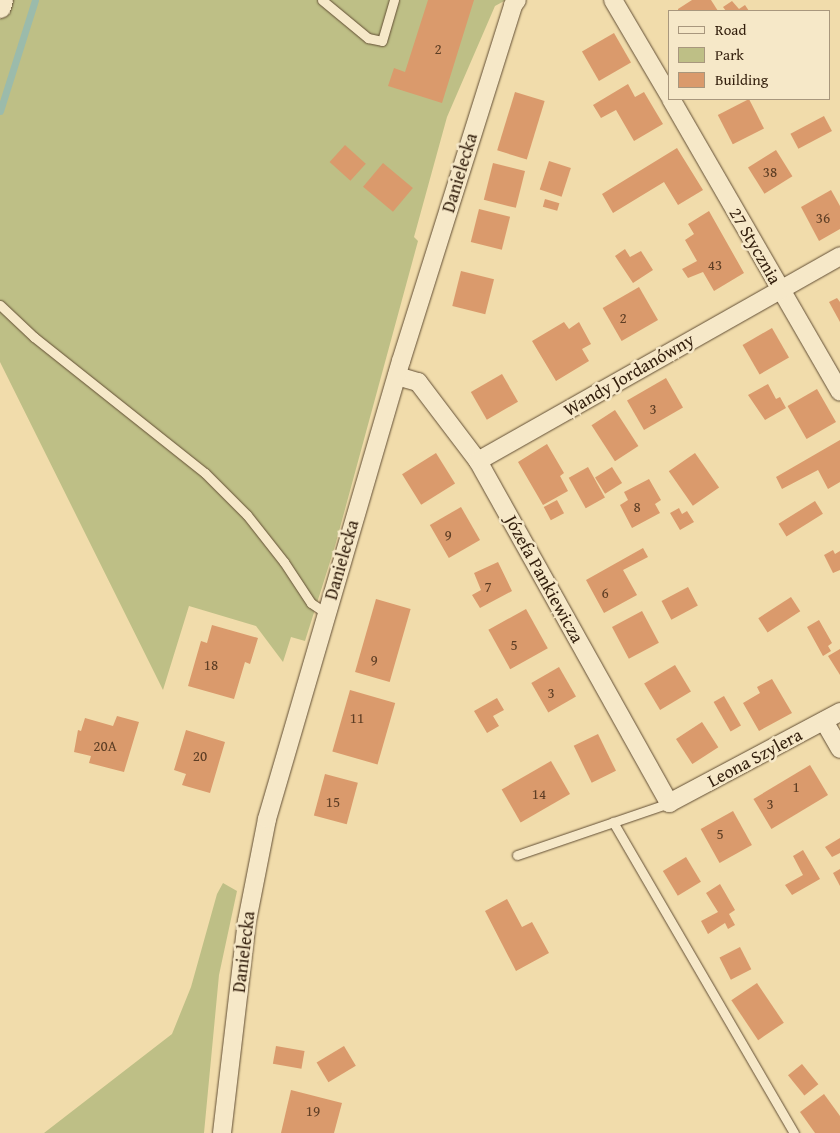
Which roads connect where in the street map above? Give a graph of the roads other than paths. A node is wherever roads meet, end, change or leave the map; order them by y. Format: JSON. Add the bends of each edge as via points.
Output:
{"nodes":[{"id":1,"x":2,"y":0,"type":"edge"},
{"id":2,"x":322,"y":0,"type":"edge"},
{"id":3,"x":394,"y":0,"type":"edge"},
{"id":4,"x":517,"y":0,"type":"edge"},
{"id":5,"x":615,"y":1,"type":"edge"},
{"id":6,"x":0,"y":7,"type":"edge"},
{"id":7,"x":668,"y":93,"type":"edge"},
{"id":8,"x":672,"y":100,"type":"edge"},
{"id":9,"x":840,"y":256,"type":"edge"},
{"id":10,"x":780,"y":289,"type":"junction"},
{"id":11,"x":0,"y":305,"type":"edge"},
{"id":12,"x":397,"y":376,"type":"junction"},
{"id":13,"x":840,"y":392,"type":"edge"},
{"id":14,"x":478,"y":462,"type":"junction"},
{"id":15,"x":326,"y":613,"type":"junction"},
{"id":16,"x":840,"y":712,"type":"edge"},
{"id":17,"x":824,"y":721,"type":"junction"},
{"id":18,"x":840,"y":749,"type":"edge"},
{"id":19,"x":669,"y":803,"type":"junction"},
{"id":20,"x":613,"y":822,"type":"junction"},
{"id":21,"x":516,"y":855,"type":"dead end"},
{"id":22,"x":222,"y":1133,"type":"edge"},
{"id":23,"x":794,"y":1133,"type":"edge"}],
"edges":[{"from":1,"to":6,"type":"street"},
{"from":2,"to":3,"type":"lane","via":[[368,38],[382,41]]},
{"from":4,"to":12,"type":"street","name":"Danielecka"},
{"from":5,"to":7,"type":"street"},
{"from":8,"to":10,"type":"street","name":"27 Stycznia"},
{"from":9,"to":10,"type":"street","name":"Wandy Jordanówny"},
{"from":10,"to":13,"type":"street","name":"27 Stycznia"},
{"from":10,"to":14,"type":"street","name":"Wandy Jordanówny"},
{"from":11,"to":15,"type":"lane","via":[[34,337],[205,473],[246,514],[311,603]]},
{"from":12,"to":14,"type":"street","name":"Józefa Pankiewicza","via":[[418,382]]},
{"from":12,"to":15,"type":"street","name":"Danielecka"},
{"from":14,"to":19,"type":"street","name":"Józefa Pankiewicza"},
{"from":15,"to":22,"type":"street","name":"Danielecka","via":[[267,819],[256,872],[247,921]]},
{"from":16,"to":17,"type":"street","name":"Leona Szylera"},
{"from":17,"to":18,"type":"street"},
{"from":17,"to":19,"type":"street","name":"Leona Szylera"},
{"from":19,"to":20,"type":"lane"},
{"from":20,"to":21,"type":"lane"},
{"from":20,"to":23,"type":"lane"}]}
